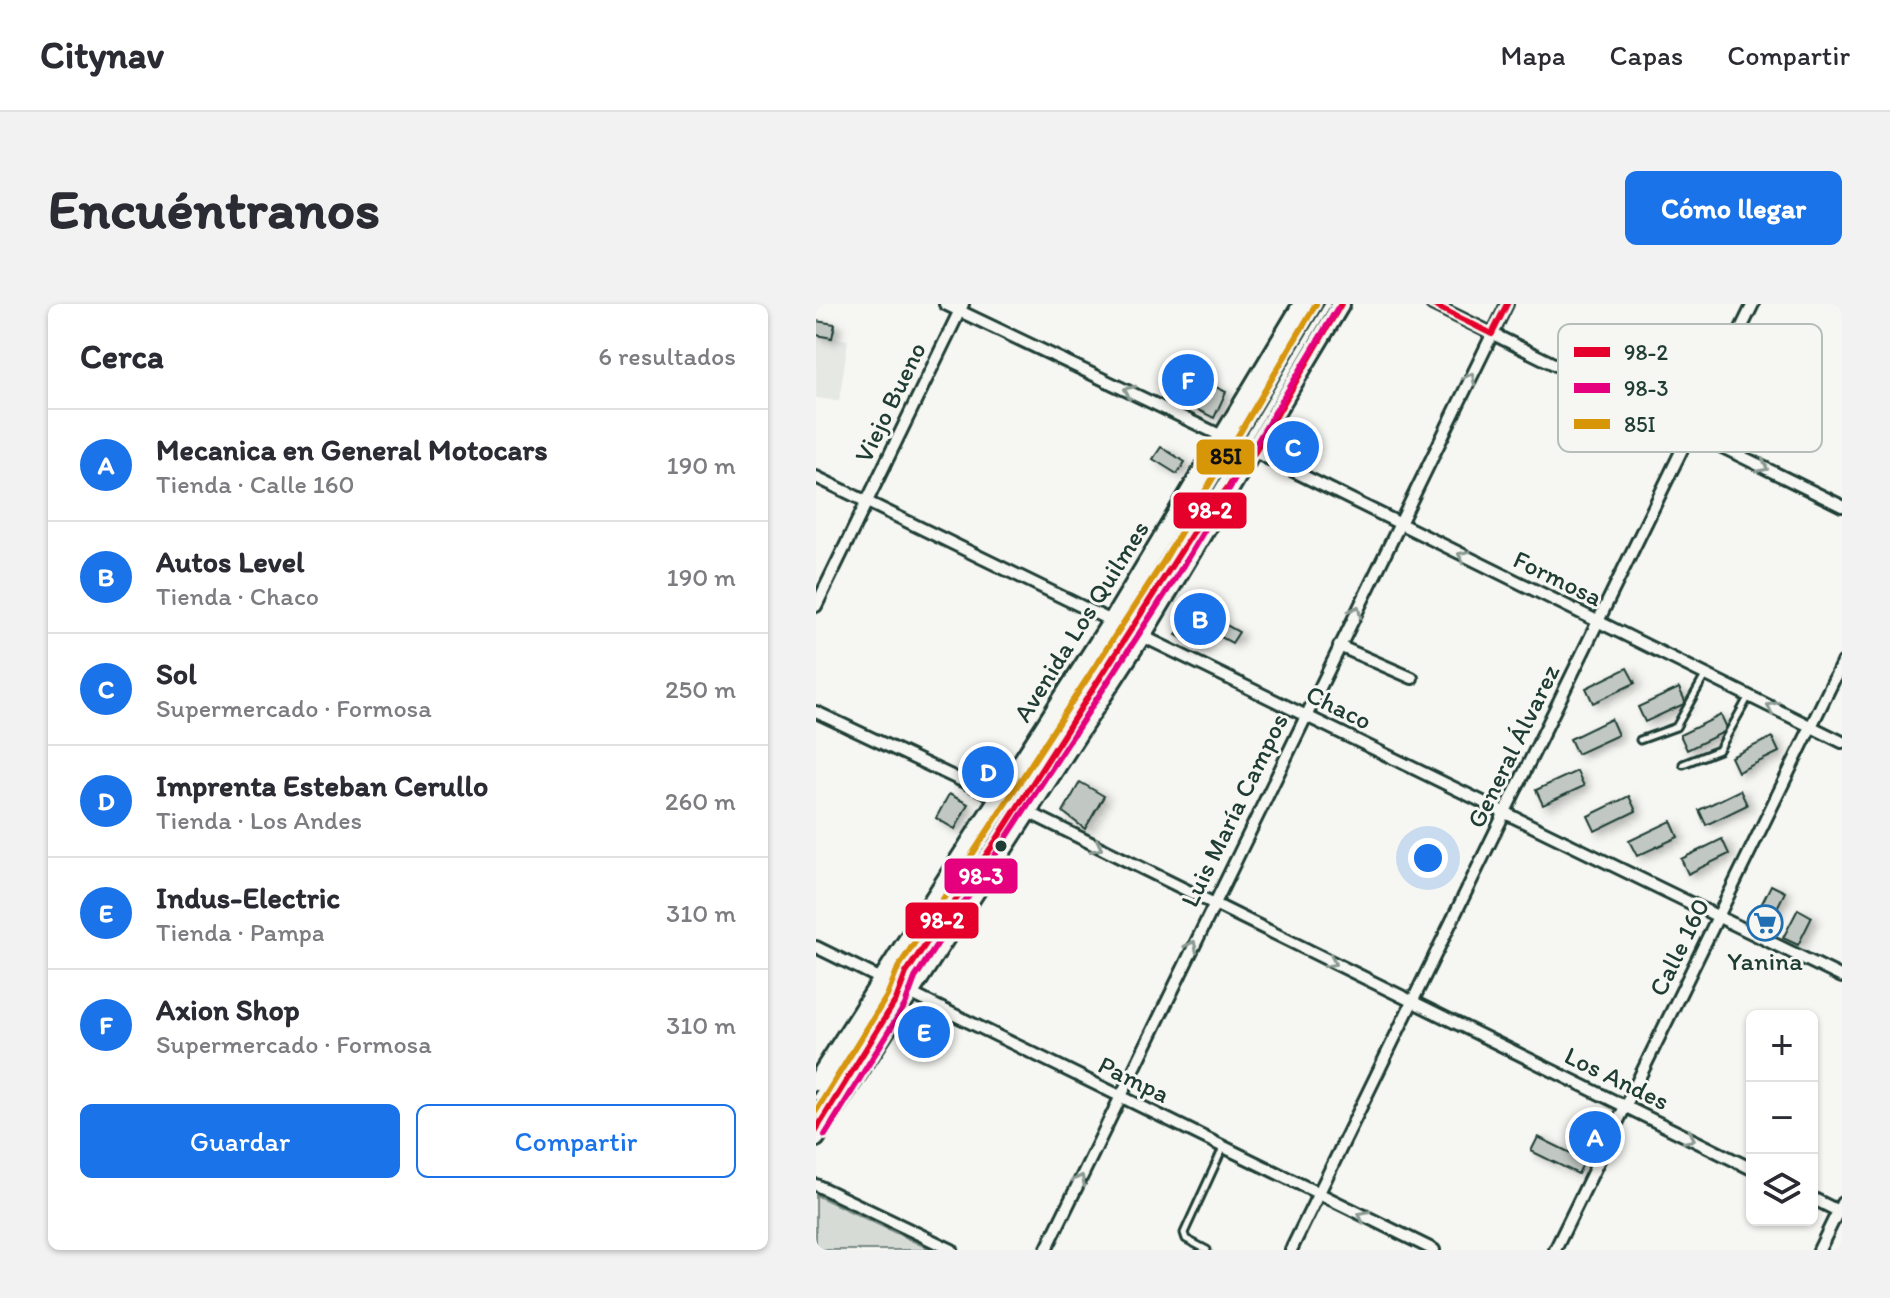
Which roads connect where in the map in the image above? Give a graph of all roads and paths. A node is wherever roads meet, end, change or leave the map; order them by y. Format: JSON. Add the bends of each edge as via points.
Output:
{"nodes":[{"id":1,"x":945,"y":304,"type":"edge"},
{"id":2,"x":1302,"y":304,"type":"edge"},
{"id":3,"x":1314,"y":304,"type":"edge"},
{"id":4,"x":1328,"y":304,"type":"edge"},
{"id":5,"x":1341,"y":304,"type":"edge"},
{"id":6,"x":1432,"y":304,"type":"edge"},
{"id":7,"x":1507,"y":304,"type":"edge"},
{"id":8,"x":1753,"y":304,"type":"edge"},
{"id":9,"x":961,"y":307,"type":"edge"},
{"id":10,"x":1743,"y":324,"type":"edge"},
{"id":11,"x":1492,"y":334,"type":"junction"},
{"id":12,"x":1558,"y":366,"type":"edge"},
{"id":13,"x":1224,"y":437,"type":"junction"},
{"id":14,"x":1255,"y":452,"type":"junction"},
{"id":15,"x":1681,"y":452,"type":"edge"},
{"id":16,"x":1733,"y":452,"type":"edge"},
{"id":17,"x":816,"y":477,"type":"edge"},
{"id":18,"x":867,"y":502,"type":"junction"},
{"id":19,"x":1842,"y":506,"type":"edge"},
{"id":20,"x":1398,"y":525,"type":"junction"},
{"id":21,"x":1192,"y":534,"type":"junction"},
{"id":22,"x":816,"y":606,"type":"edge"},
{"id":23,"x":1598,"y":622,"type":"junction"},
{"id":24,"x":1128,"y":627,"type":"junction"},
{"id":25,"x":1339,"y":646,"type":"junction"},
{"id":26,"x":1842,"y":663,"type":"edge"},
{"id":27,"x":1706,"y":673,"type":"junction"},
{"id":28,"x":1412,"y":678,"type":"dead end"},
{"id":29,"x":1749,"y":695,"type":"junction"},
{"id":30,"x":816,"y":712,"type":"edge"},
{"id":31,"x":1305,"y":715,"type":"junction"},
{"id":32,"x":1811,"y":727,"type":"junction"},
{"id":33,"x":1640,"y":740,"type":"dead end"},
{"id":34,"x":1842,"y":742,"type":"edge"},
{"id":35,"x":1683,"y":764,"type":"dead end"},
{"id":36,"x":1012,"y":805,"type":"junction"},
{"id":37,"x":1506,"y":811,"type":"junction"},
{"id":38,"x":1212,"y":905,"type":"junction"},
{"id":39,"x":1718,"y":916,"type":"junction"},
{"id":40,"x":816,"y":947,"type":"edge"},
{"id":41,"x":1842,"y":977,"type":"edge"},
{"id":42,"x":897,"y":986,"type":"junction"},
{"id":43,"x":1414,"y":1002,"type":"junction"},
{"id":44,"x":816,"y":1082,"type":"edge"},
{"id":45,"x":816,"y":1097,"type":"edge"},
{"id":46,"x":1120,"y":1097,"type":"junction"},
{"id":47,"x":1626,"y":1107,"type":"junction"},
{"id":48,"x":816,"y":1130,"type":"edge"},
{"id":49,"x":816,"y":1138,"type":"edge"},
{"id":50,"x":1223,"y":1147,"type":"junction"},
{"id":51,"x":1746,"y":1166,"type":"edge"},
{"id":52,"x":816,"y":1185,"type":"edge"},
{"id":53,"x":1318,"y":1194,"type":"junction"},
{"id":54,"x":1818,"y":1200,"type":"edge"},
{"id":55,"x":1841,"y":1209,"type":"edge"},
{"id":56,"x":952,"y":1250,"type":"edge"},
{"id":57,"x":1046,"y":1250,"type":"edge"},
{"id":58,"x":1207,"y":1250,"type":"edge"},
{"id":59,"x":1291,"y":1250,"type":"edge"},
{"id":60,"x":1434,"y":1250,"type":"edge"},
{"id":61,"x":1555,"y":1250,"type":"edge"},
{"id":62,"x":1819,"y":1250,"type":"edge"}],
"edges":[{"from":1,"to":9,"type":"street"},
{"from":2,"to":13,"type":"main road","name":"Avenida Los Quilmes"},
{"from":3,"to":24,"type":"lane"},
{"from":4,"to":21,"type":"lane"},
{"from":5,"to":14,"type":"main road","name":"Avenida Los Quilmes"},
{"from":6,"to":11,"type":"street"},
{"from":7,"to":11,"type":"street","name":"Luis María Campos"},
{"from":8,"to":10,"type":"street","name":"General Álvarez"},
{"from":13,"to":9,"type":"street","one_way":true},
{"from":9,"to":18,"type":"street","name":"Viejo Bueno"},
{"from":11,"to":12,"type":"street"},
{"from":20,"to":11,"type":"street","name":"Luis María Campos","one_way":true},
{"from":13,"to":24,"type":"main road","name":"Avenida Los Quilmes"},
{"from":14,"to":20,"type":"street","name":"Formosa"},
{"from":14,"to":21,"type":"lane"},
{"from":14,"to":24,"type":"main road","name":"Avenida Los Quilmes"},
{"from":15,"to":23,"type":"street","name":"General Álvarez"},
{"from":16,"to":19,"type":"street","one_way":true},
{"from":17,"to":18,"type":"street","name":"Chaco"},
{"from":18,"to":22,"type":"street","name":"Viejo Bueno"},
{"from":18,"to":24,"type":"street","name":"Chaco"},
{"from":23,"to":20,"type":"street","name":"Formosa","one_way":true},
{"from":25,"to":20,"type":"street","name":"Luis María Campos","one_way":true},
{"from":21,"to":24,"type":"lane"},
{"from":23,"to":27,"type":"street","name":"Formosa"},
{"from":23,"to":37,"type":"street","name":"General Álvarez"},
{"from":24,"to":31,"type":"street","name":"Chaco"},
{"from":24,"to":36,"type":"main road","name":"Avenida Los Quilmes"},
{"from":24,"to":36,"type":"main road","name":"Avenida Los Quilmes"},
{"from":25,"to":28,"type":"street"},
{"from":25,"to":31,"type":"street","name":"Luis María Campos"},
{"from":26,"to":32,"type":"street","name":"Calle 160"},
{"from":27,"to":29,"type":"street","name":"Formosa"},
{"from":27,"to":33,"type":"lane","via":[[1676,727]]},
{"from":32,"to":29,"type":"street","name":"Formosa","one_way":true},
{"from":29,"to":35,"type":"lane","via":[[1719,750]]},
{"from":30,"to":36,"type":"street","name":"Los Andes"},
{"from":31,"to":37,"type":"street","name":"Chaco"},
{"from":31,"to":38,"type":"street","name":"Luis María Campos"},
{"from":32,"to":34,"type":"street","name":"Formosa"},
{"from":32,"to":39,"type":"street","name":"Calle 160"},
{"from":36,"to":38,"type":"street","name":"Los Andes","one_way":true},
{"from":36,"to":42,"type":"main road","name":"Avenida Los Quilmes"},
{"from":36,"to":42,"type":"main road","name":"Avenida Los Quilmes"},
{"from":37,"to":39,"type":"street","name":"Chaco"},
{"from":37,"to":43,"type":"street","name":"General Álvarez"},
{"from":38,"to":43,"type":"street","name":"Los Andes","one_way":true},
{"from":46,"to":38,"type":"street","name":"Luis María Campos","one_way":true},
{"from":39,"to":41,"type":"street","name":"Chaco"},
{"from":39,"to":47,"type":"street","name":"Calle 160"},
{"from":40,"to":42,"type":"street","name":"Pampa"},
{"from":42,"to":44,"type":"main road","name":"Avenida Los Quilmes"},
{"from":42,"to":45,"type":"lane"},
{"from":42,"to":46,"type":"street","name":"Pampa"},
{"from":42,"to":48,"type":"lane"},
{"from":42,"to":49,"type":"main road","name":"Avenida Los Quilmes"},
{"from":43,"to":47,"type":"street","name":"Los Andes"},
{"from":43,"to":53,"type":"street","name":"General Álvarez"},
{"from":46,"to":50,"type":"street","name":"Pampa"},
{"from":57,"to":46,"type":"street","name":"Luis María Campos","one_way":true},
{"from":47,"to":51,"type":"street","name":"Los Andes","one_way":true},
{"from":47,"to":61,"type":"street","name":"Calle 160"},
{"from":50,"to":53,"type":"street","name":"Pampa"},
{"from":50,"to":58,"type":"lane","via":[[1184,1233]]},
{"from":52,"to":56,"type":"street"},
{"from":53,"to":59,"type":"street","name":"General Álvarez"},
{"from":60,"to":53,"type":"street","name":"Pampa","one_way":true},
{"from":54,"to":55,"type":"street"},
{"from":55,"to":62,"type":"street"}]}
